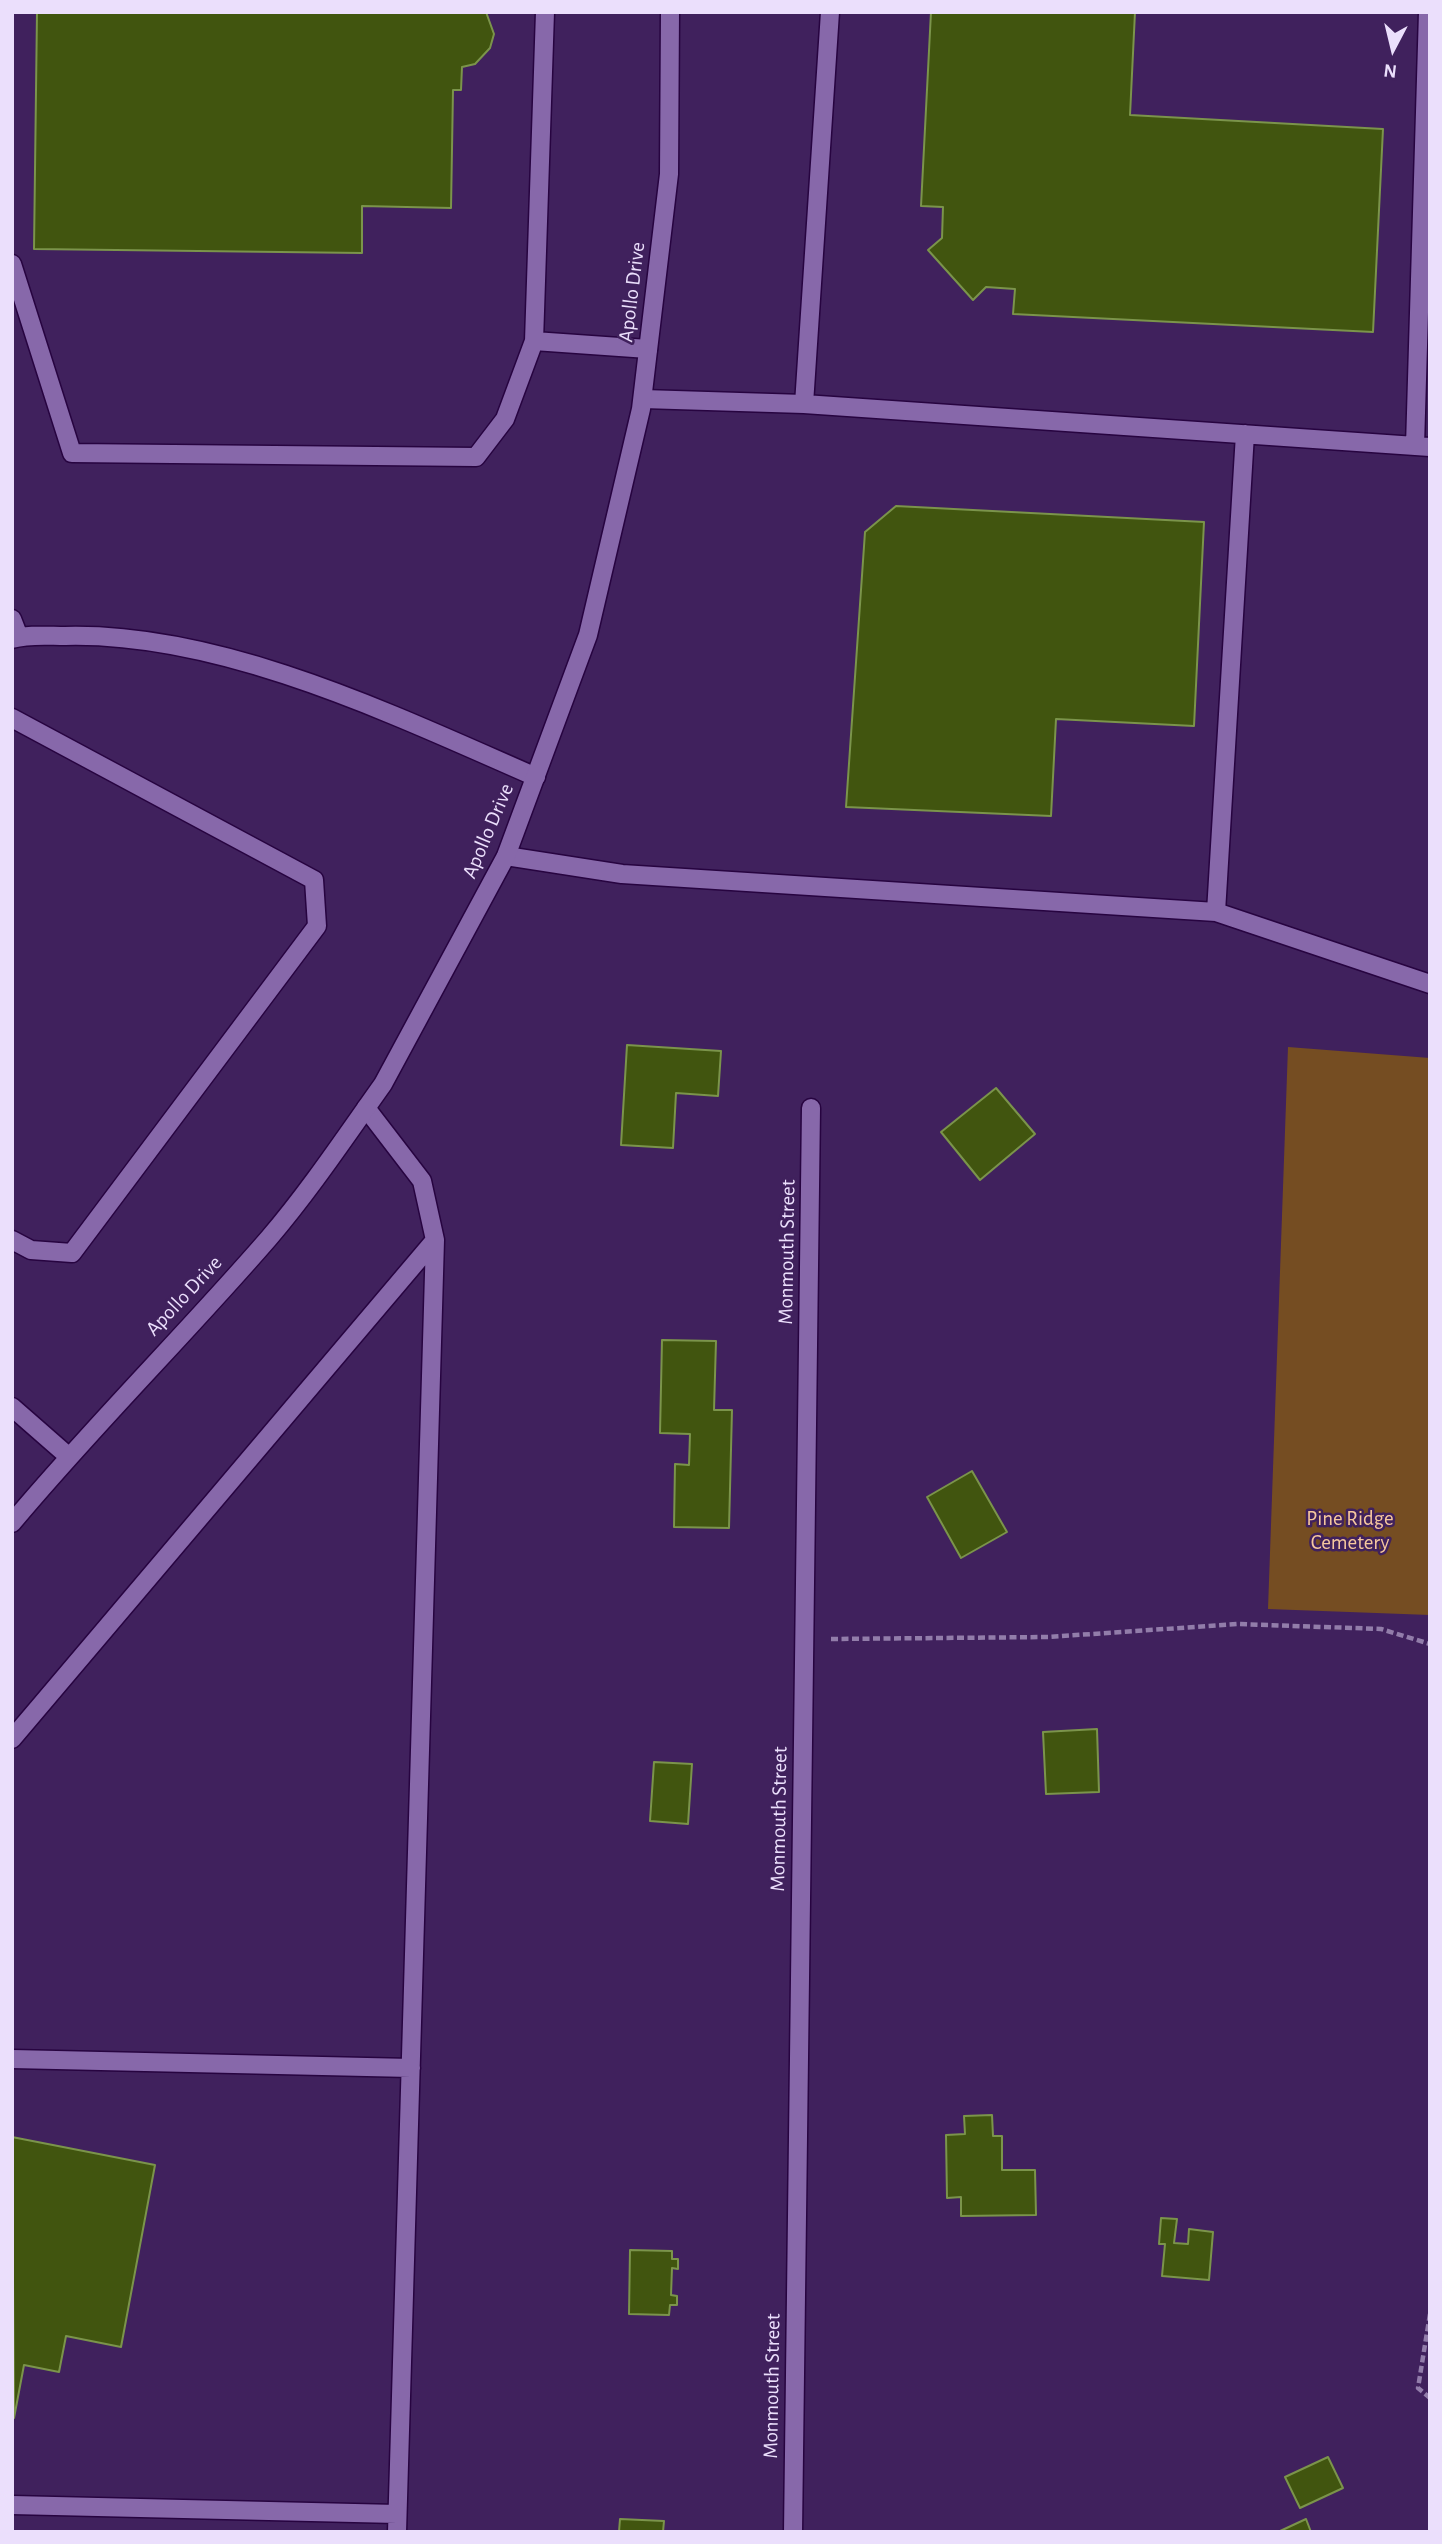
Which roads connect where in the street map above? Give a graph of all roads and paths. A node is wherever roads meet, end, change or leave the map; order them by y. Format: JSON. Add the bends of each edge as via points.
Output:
{"nodes":[{"id":1,"x":545,"y":12,"type":"edge"},
{"id":2,"x":670,"y":12,"type":"edge"},
{"id":3,"x":830,"y":12,"type":"edge"},
{"id":4,"x":1428,"y":12,"type":"edge"},
{"id":5,"x":12,"y":264,"type":"edge"},
{"id":6,"x":534,"y":341,"type":"junction"},
{"id":7,"x":648,"y":349,"type":"junction"},
{"id":8,"x":643,"y":399,"type":"junction"},
{"id":9,"x":804,"y":404,"type":"junction"},
{"id":10,"x":1245,"y":434,"type":"junction"},
{"id":11,"x":1422,"y":446,"type":"edge"},
{"id":12,"x":12,"y":619,"type":"edge"},
{"id":13,"x":16,"y":638,"type":"edge"},
{"id":14,"x":12,"y":718,"type":"edge"},
{"id":15,"x":536,"y":776,"type":"junction"},
{"id":16,"x":506,"y":856,"type":"junction"},
{"id":17,"x":1216,"y":912,"type":"junction"},
{"id":18,"x":1430,"y":984,"type":"edge"},
{"id":19,"x":366,"y":1108,"type":"junction"},
{"id":20,"x":811,"y":1108,"type":"dead end"},
{"id":21,"x":12,"y":1240,"type":"edge"},
{"id":22,"x":435,"y":1240,"type":"junction"},
{"id":23,"x":12,"y":1407,"type":"edge"},
{"id":24,"x":68,"y":1457,"type":"junction"},
{"id":25,"x":12,"y":1523,"type":"edge"},
{"id":26,"x":804,"y":1639,"type":"junction"},
{"id":27,"x":1430,"y":1644,"type":"edge"},
{"id":28,"x":12,"y":1739,"type":"edge"},
{"id":29,"x":12,"y":2059,"type":"edge"},
{"id":30,"x":411,"y":2068,"type":"junction"},
{"id":31,"x":1430,"y":2314,"type":"edge"},
{"id":32,"x":1430,"y":2398,"type":"edge"},
{"id":33,"x":12,"y":2505,"type":"edge"},
{"id":34,"x":397,"y":2523,"type":"edge"},
{"id":35,"x":793,"y":2532,"type":"edge"}],
"edges":[{"from":1,"to":6,"type":"street"},
{"from":2,"to":7,"type":"street","name":"Apollo Drive","via":[[669,174]]},
{"from":3,"to":9,"type":"street"},
{"from":4,"to":11,"type":"street"},
{"from":5,"to":6,"type":"street","via":[[72,453],[476,457],[505,419]]},
{"from":6,"to":7,"type":"street"},
{"from":7,"to":8,"type":"street","name":"Apollo Drive"},
{"from":8,"to":9,"type":"street"},
{"from":8,"to":15,"type":"street","name":"Apollo Drive","via":[[588,635]]},
{"from":9,"to":10,"type":"street"},
{"from":10,"to":11,"type":"street"},
{"from":10,"to":17,"type":"street"},
{"from":12,"to":13,"type":"street"},
{"from":13,"to":15,"type":"street","via":[[110,635],[225,656],[396,716]]},
{"from":14,"to":21,"type":"street","via":[[314,880],[317,926],[72,1253],[31,1250]]},
{"from":15,"to":16,"type":"street","name":"Apollo Drive"},
{"from":16,"to":17,"type":"street","via":[[622,874]]},
{"from":16,"to":19,"type":"street","name":"Apollo Drive"},
{"from":17,"to":18,"type":"street"},
{"from":19,"to":22,"type":"street","via":[[422,1181]]},
{"from":19,"to":24,"type":"street","name":"Apollo Drive","via":[[270,1237]]},
{"from":20,"to":26,"type":"street","name":"Monmouth Street"},
{"from":22,"to":28,"type":"street"},
{"from":22,"to":30,"type":"street"},
{"from":23,"to":24,"type":"street"},
{"from":24,"to":25,"type":"street","name":"Apollo Drive"},
{"from":26,"to":27,"type":"path","via":[[1048,1637],[1238,1624],[1381,1629]]},
{"from":26,"to":35,"type":"street","name":"Monmouth Street"},
{"from":29,"to":30,"type":"street"},
{"from":30,"to":34,"type":"street"},
{"from":31,"to":32,"type":"path","via":[[1418,2388]]},
{"from":33,"to":34,"type":"street"}]}
